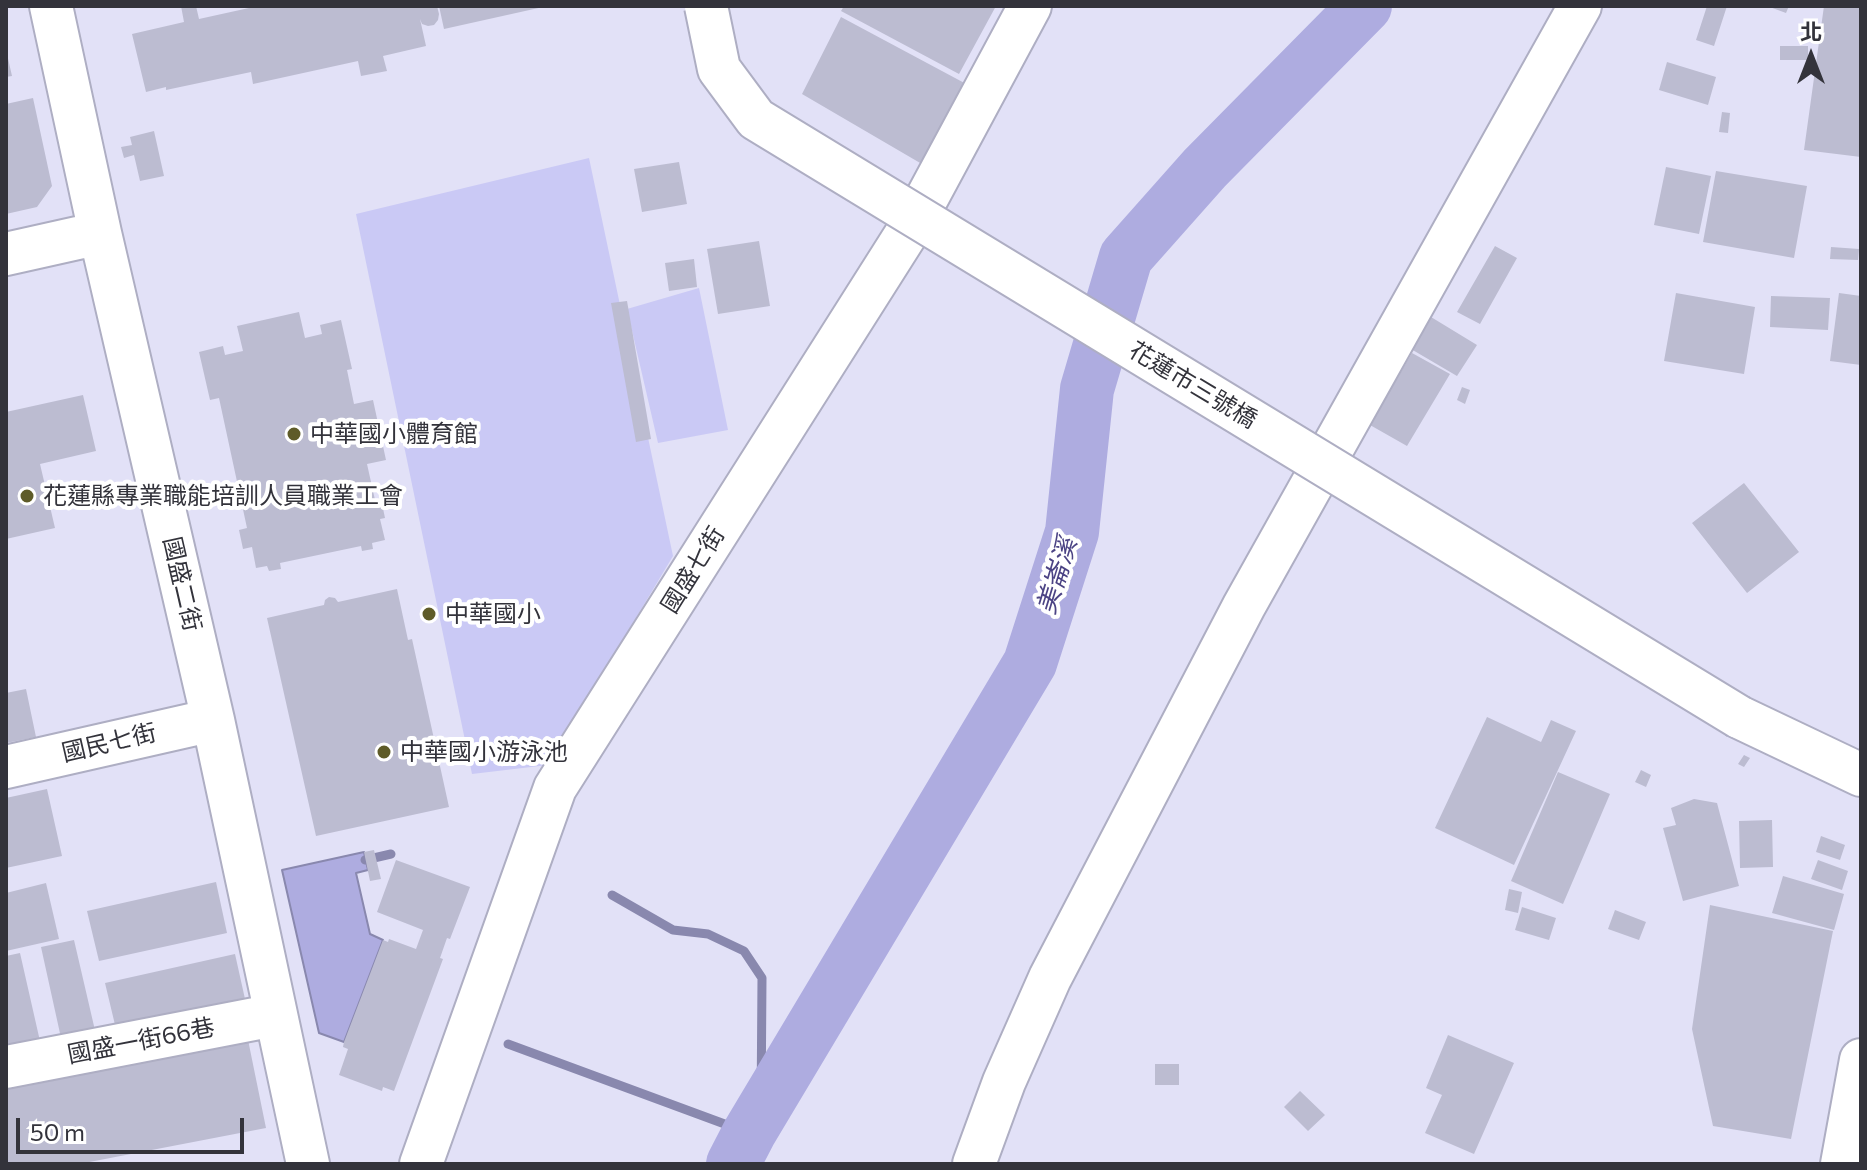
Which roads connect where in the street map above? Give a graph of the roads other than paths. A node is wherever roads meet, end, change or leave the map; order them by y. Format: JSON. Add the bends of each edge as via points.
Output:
{"nodes":[{"id":1,"x":51,"y":6,"type":"edge"},
{"id":2,"x":706,"y":6,"type":"edge"},
{"id":3,"x":1030,"y":6,"type":"edge"},
{"id":4,"x":1580,"y":6,"type":"edge"},
{"id":5,"x":100,"y":233,"type":"junction"},
{"id":6,"x":6,"y":254,"type":"edge"},
{"id":7,"x":213,"y":720,"type":"junction"},
{"id":8,"x":6,"y":767,"type":"edge"},
{"id":9,"x":1861,"y":775,"type":"edge"},
{"id":10,"x":275,"y":1015,"type":"junction"},
{"id":11,"x":1861,"y":1060,"type":"edge"},
{"id":12,"x":6,"y":1067,"type":"edge"},
{"id":13,"x":307,"y":1164,"type":"edge"},
{"id":14,"x":421,"y":1164,"type":"edge"},
{"id":15,"x":974,"y":1164,"type":"edge"},
{"id":16,"x":1842,"y":1164,"type":"edge"}],
"edges":[{"from":1,"to":5,"type":"street","name":"國盛二街"},
{"from":2,"to":9,"type":"street","name":"花蓮市三號橋","bridge":true,"via":[[719,69],[756,119],[1739,717]]},
{"from":3,"to":14,"type":"street","name":"國盛七街","via":[[915,220],[555,788]]},
{"from":4,"to":15,"type":"street","via":[[1229,633],[1050,978]]},
{"from":5,"to":6,"type":"street"},
{"from":5,"to":7,"type":"street","name":"國盛二街"},
{"from":7,"to":8,"type":"street","name":"國民七街"},
{"from":7,"to":10,"type":"street","name":"國盛二街"},
{"from":10,"to":12,"type":"street","name":"國盛一街66巷"},
{"from":10,"to":13,"type":"street","name":"國盛二街"},
{"from":11,"to":16,"type":"street"}]}
